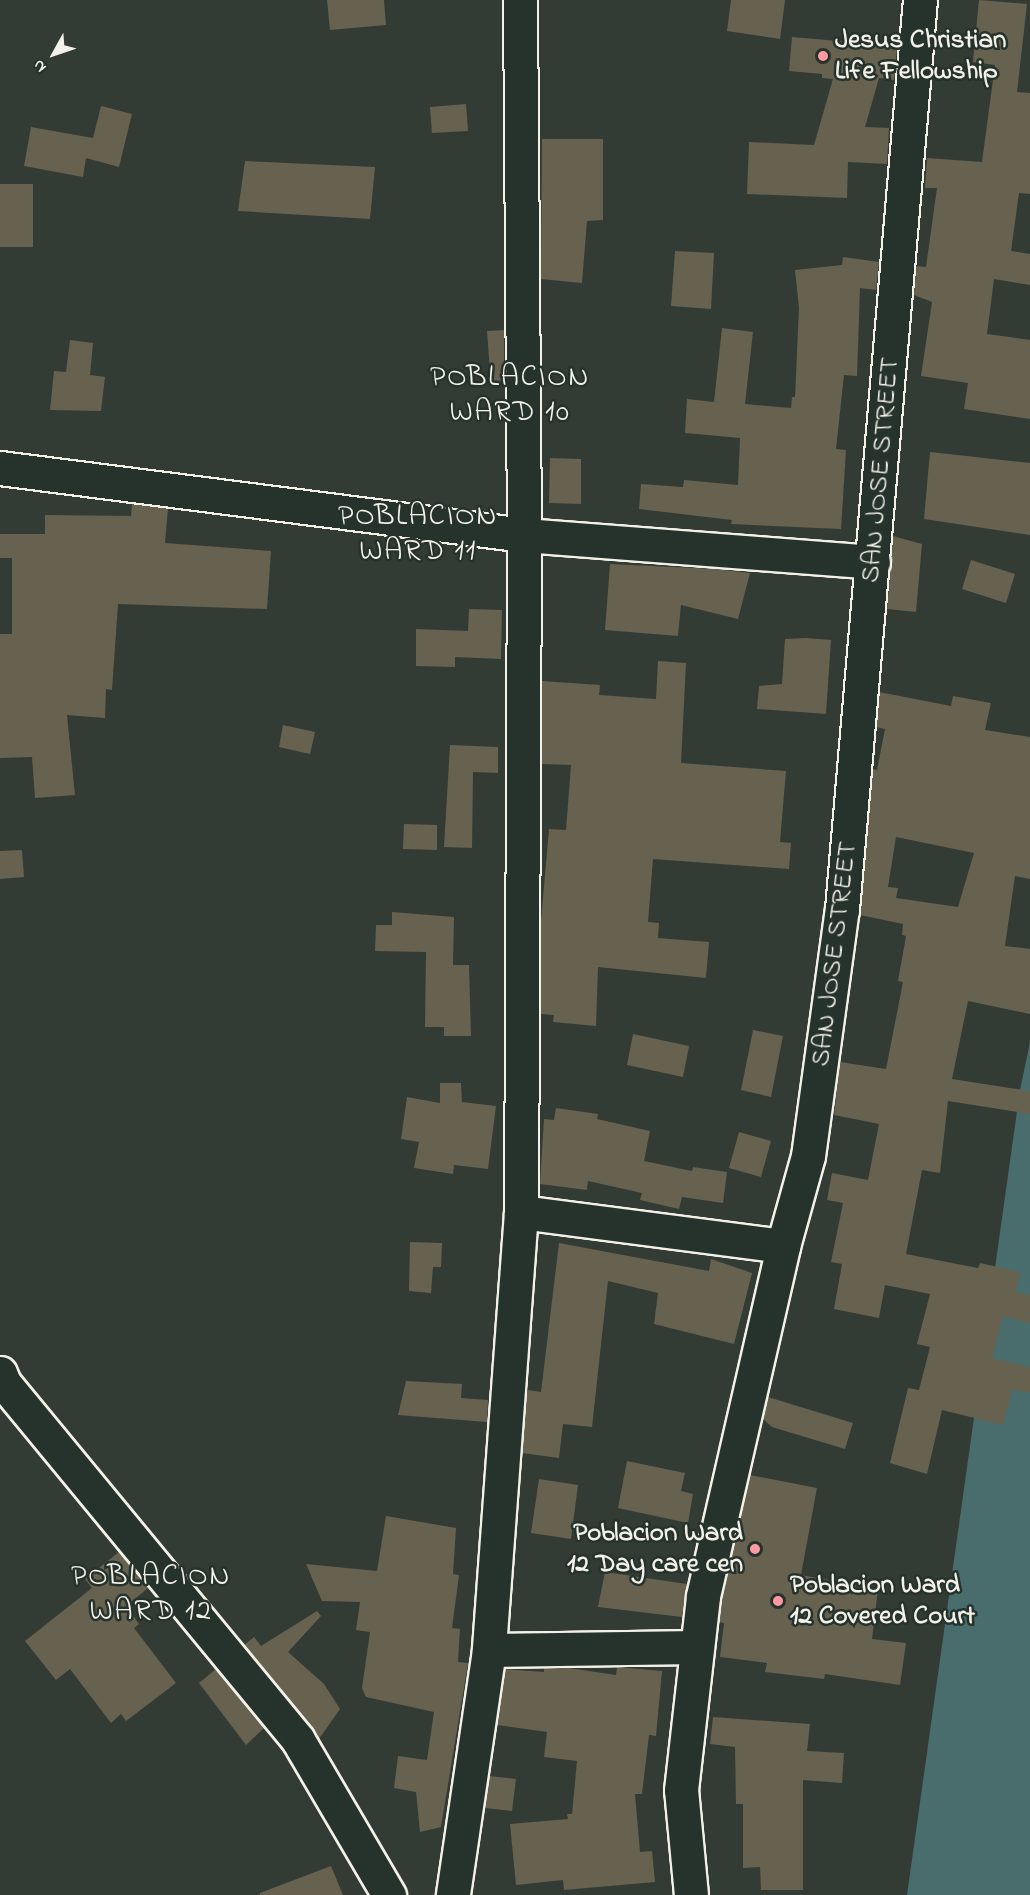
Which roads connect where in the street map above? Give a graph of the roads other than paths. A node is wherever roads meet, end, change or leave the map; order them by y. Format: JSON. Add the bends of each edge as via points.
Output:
{"nodes":[{"id":1,"x":520,"y":0,"type":"edge"},
{"id":2,"x":920,"y":0,"type":"edge"},
{"id":3,"x":0,"y":468,"type":"edge"},
{"id":4,"x":524,"y":535,"type":"junction"},
{"id":5,"x":873,"y":562,"type":"junction"},
{"id":6,"x":521,"y":1212,"type":"junction"},
{"id":7,"x":783,"y":1246,"type":"junction"},
{"id":8,"x":0,"y":1373,"type":"edge"},
{"id":9,"x":697,"y":1647,"type":"junction"},
{"id":10,"x":489,"y":1650,"type":"junction"},
{"id":11,"x":389,"y":1895,"type":"edge"},
{"id":12,"x":453,"y":1895,"type":"edge"},
{"id":13,"x":691,"y":1895,"type":"edge"}],
"edges":[{"from":1,"to":4,"type":"street"},
{"from":2,"to":5,"type":"street","name":"SAN JOSE STREET"},
{"from":3,"to":4,"type":"street"},
{"from":4,"to":5,"type":"street"},
{"from":4,"to":6,"type":"street"},
{"from":5,"to":7,"type":"street","name":"SAN JOSE STREET","via":[[842,909],[820,1082],[808,1156]]},
{"from":6,"to":7,"type":"street"},
{"from":6,"to":10,"type":"street"},
{"from":7,"to":9,"type":"street","name":"SAN JOSE STREET","via":[[703,1596]]},
{"from":8,"to":11,"type":"street","via":[[4,1383],[298,1740]]},
{"from":9,"to":10,"type":"street"},
{"from":9,"to":13,"type":"street","name":"SAN JOSE STREET","via":[[681,1791]]},
{"from":10,"to":12,"type":"street"}]}
